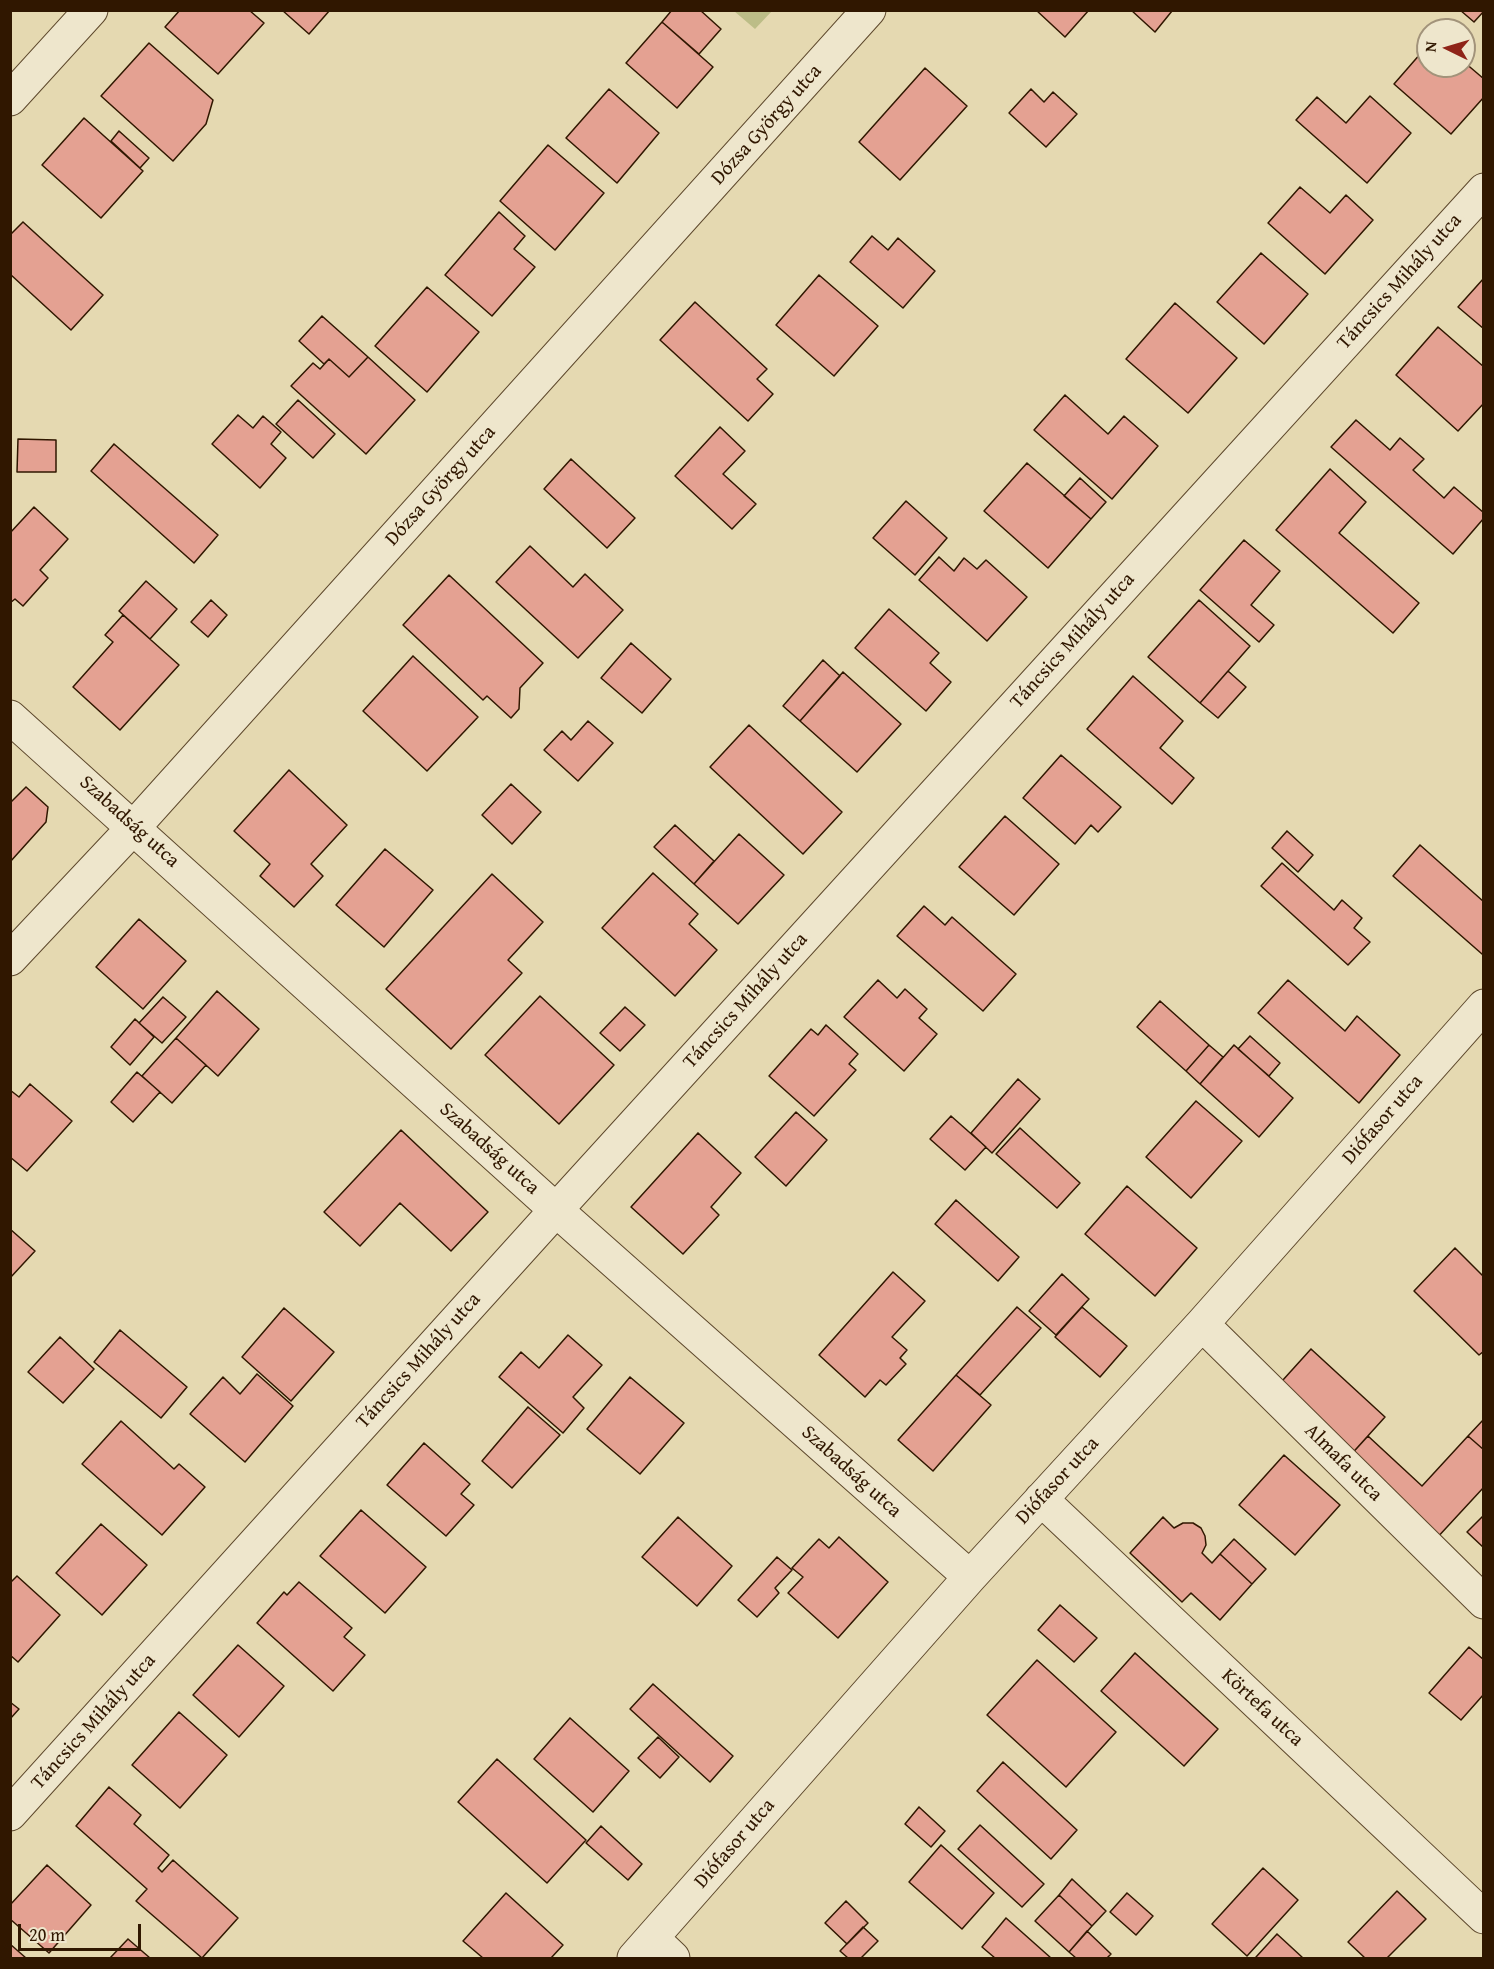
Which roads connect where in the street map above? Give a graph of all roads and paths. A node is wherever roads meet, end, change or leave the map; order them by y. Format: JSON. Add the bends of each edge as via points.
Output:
{"nodes":[{"id":1,"x":91,"y":10,"type":"edge"},
{"id":2,"x":870,"y":10,"type":"edge"},
{"id":3,"x":10,"y":99,"type":"edge"},
{"id":4,"x":1484,"y":190,"type":"edge"},
{"id":5,"x":10,"y":717,"type":"edge"},
{"id":6,"x":134,"y":827,"type":"junction"},
{"id":7,"x":10,"y":959,"type":"edge"},
{"id":8,"x":1484,"y":1006,"type":"edge"},
{"id":9,"x":556,"y":1210,"type":"junction"},
{"id":10,"x":1202,"y":1324,"type":"junction"},
{"id":11,"x":1041,"y":1499,"type":"junction"},
{"id":12,"x":970,"y":1577,"type":"junction"},
{"id":13,"x":1484,"y":1602,"type":"edge"},
{"id":14,"x":10,"y":1814,"type":"edge"},
{"id":15,"x":1484,"y":1917,"type":"edge"},
{"id":16,"x":653,"y":1952,"type":"edge"}],
"edges":[{"from":1,"to":3,"type":"street"},
{"from":2,"to":6,"type":"street","name":"Dózsa György utca"},
{"from":4,"to":9,"type":"street","name":"Táncsics Mihály utca"},
{"from":5,"to":6,"type":"street","name":"Szabadság utca"},
{"from":6,"to":7,"type":"street","name":"Dózsa György utca"},
{"from":6,"to":9,"type":"street","name":"Szabadság utca"},
{"from":8,"to":10,"type":"street","name":"Diófasor utca"},
{"from":9,"to":12,"type":"street","name":"Szabadság utca"},
{"from":9,"to":14,"type":"street","name":"Táncsics Mihály utca"},
{"from":10,"to":11,"type":"street","name":"Diófasor utca"},
{"from":10,"to":13,"type":"street","name":"Almafa utca"},
{"from":11,"to":12,"type":"street","name":"Diófasor utca"},
{"from":11,"to":15,"type":"street","name":"Körtefa utca"},
{"from":12,"to":16,"type":"street","name":"Diófasor utca"}]}
